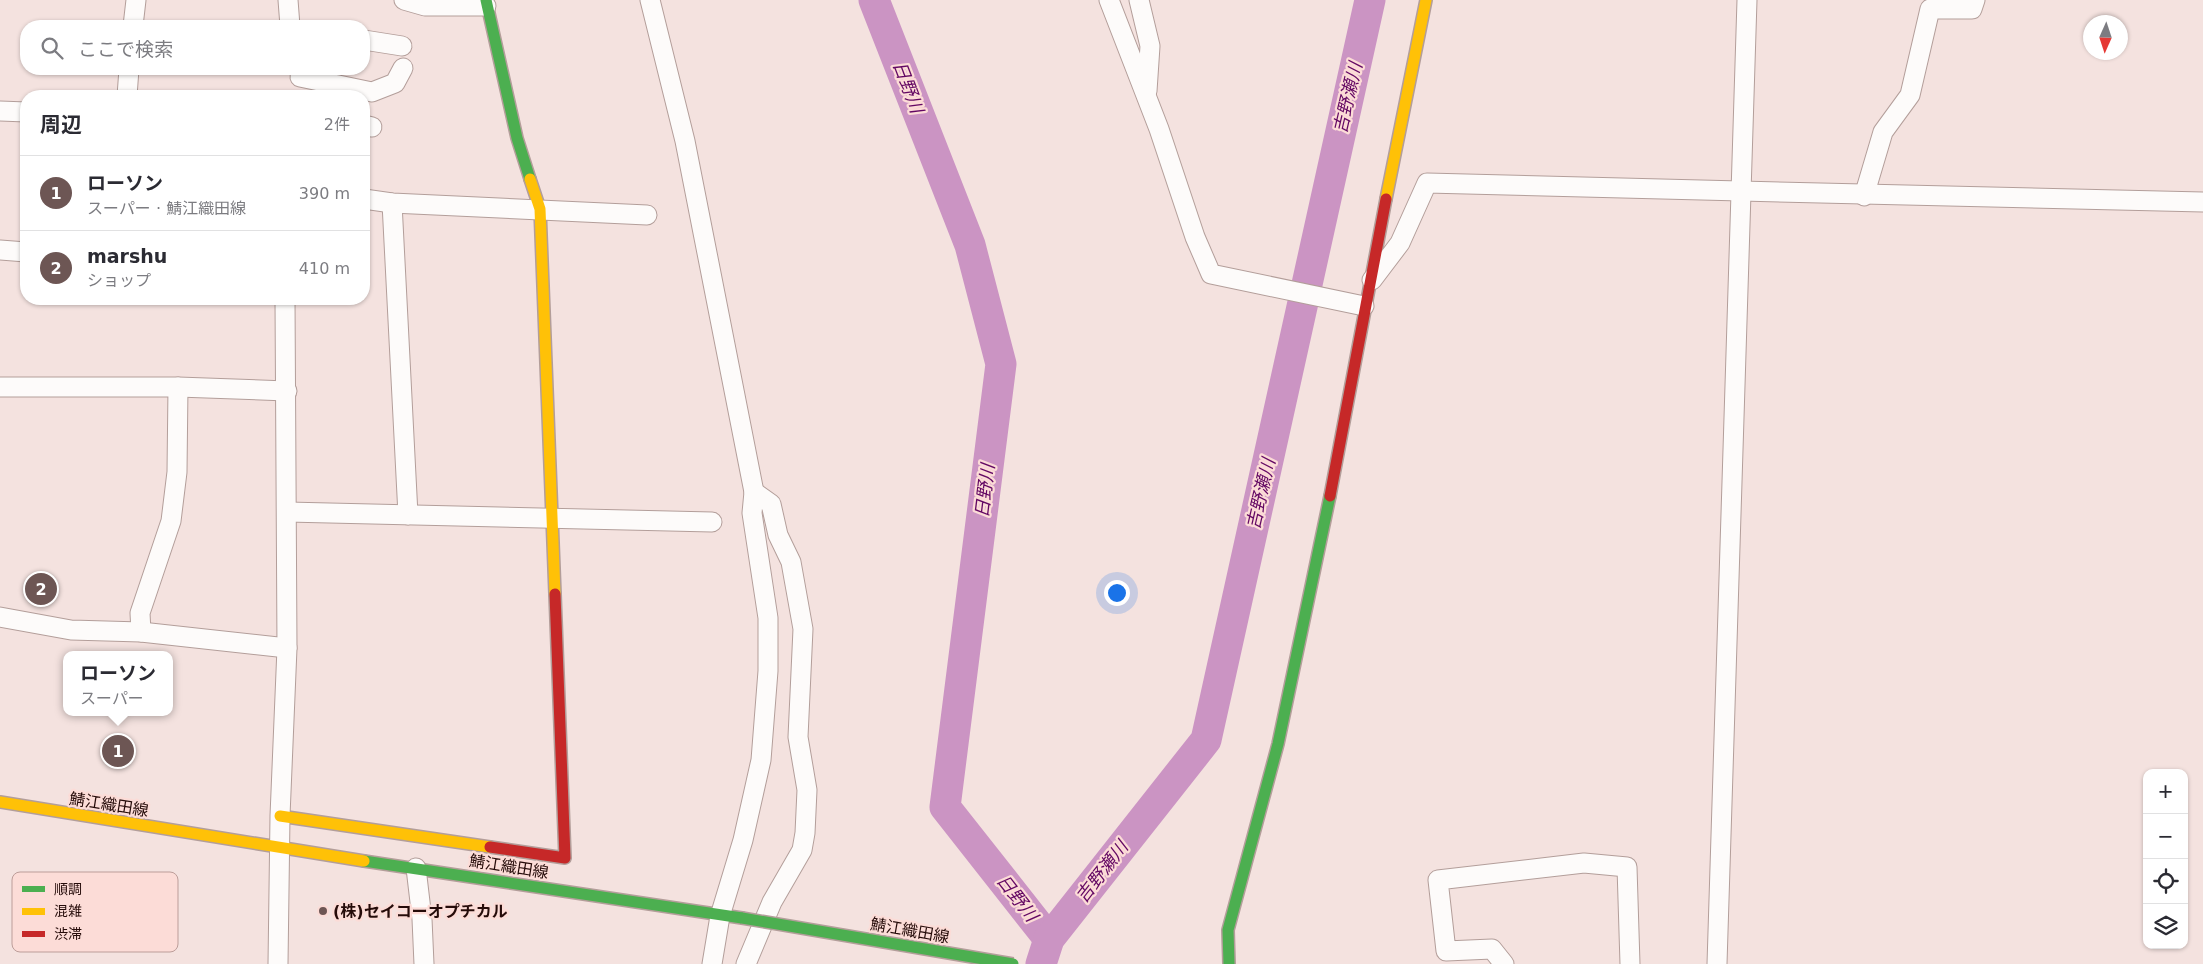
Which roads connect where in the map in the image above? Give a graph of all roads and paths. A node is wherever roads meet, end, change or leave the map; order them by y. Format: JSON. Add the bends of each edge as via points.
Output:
{"nodes":[{"id":1,"x":136,"y":0,"type":"edge"},
{"id":2,"x":288,"y":0,"type":"edge"},
{"id":3,"x":404,"y":0,"type":"edge"},
{"id":4,"x":650,"y":0,"type":"edge"},
{"id":5,"x":1110,"y":0,"type":"edge"},
{"id":6,"x":1139,"y":0,"type":"edge"},
{"id":7,"x":1426,"y":0,"type":"edge"},
{"id":8,"x":1747,"y":0,"type":"edge"},
{"id":9,"x":1975,"y":0,"type":"edge"},
{"id":10,"x":486,"y":3,"type":"edge"},
{"id":11,"x":134,"y":20,"type":"edge"},
{"id":12,"x":290,"y":20,"type":"edge"},
{"id":13,"x":370,"y":41,"type":"edge"},
{"id":14,"x":402,"y":46,"type":"dead end"},
{"id":15,"x":403,"y":68,"type":"dead end"},
{"id":16,"x":129,"y":75,"type":"edge"},
{"id":17,"x":300,"y":75,"type":"edge"},
{"id":18,"x":307,"y":75,"type":"edge"},
{"id":19,"x":127,"y":90,"type":"edge"},
{"id":20,"x":303,"y":90,"type":"edge"},
{"id":21,"x":364,"y":90,"type":"edge"},
{"id":22,"x":370,"y":91,"type":"edge"},
{"id":23,"x":1147,"y":97,"type":"junction"},
{"id":24,"x":0,"y":111,"type":"edge"},
{"id":25,"x":20,"y":112,"type":"edge"},
{"id":26,"x":1743,"y":190,"type":"junction"},
{"id":27,"x":1864,"y":196,"type":"junction"},
{"id":28,"x":370,"y":200,"type":"edge"},
{"id":29,"x":2203,"y":202,"type":"edge"},
{"id":30,"x":392,"y":203,"type":"junction"},
{"id":31,"x":540,"y":209,"type":"junction"},
{"id":32,"x":647,"y":215,"type":"dead end"},
{"id":33,"x":0,"y":250,"type":"edge"},
{"id":34,"x":20,"y":252,"type":"edge"},
{"id":35,"x":1370,"y":283,"type":"junction"},
{"id":36,"x":285,"y":305,"type":"edge"},
{"id":37,"x":1364,"y":306,"type":"junction"},
{"id":38,"x":0,"y":387,"type":"edge"},
{"id":39,"x":178,"y":387,"type":"junction"},
{"id":40,"x":286,"y":391,"type":"junction"},
{"id":41,"x":754,"y":492,"type":"junction"},
{"id":42,"x":287,"y":512,"type":"junction"},
{"id":43,"x":408,"y":515,"type":"junction"},
{"id":44,"x":554,"y":520,"type":"junction"},
{"id":45,"x":712,"y":522,"type":"dead end"},
{"id":46,"x":0,"y":617,"type":"edge"},
{"id":47,"x":141,"y":632,"type":"junction"},
{"id":48,"x":287,"y":648,"type":"junction"},
{"id":49,"x":0,"y":802,"type":"edge"},
{"id":50,"x":280,"y":816,"type":"junction"},
{"id":51,"x":279,"y":848,"type":"junction"},
{"id":52,"x":416,"y":868,"type":"junction"},
{"id":53,"x":720,"y":916,"type":"junction"},
{"id":54,"x":278,"y":964,"type":"edge"},
{"id":55,"x":424,"y":964,"type":"edge"},
{"id":56,"x":712,"y":964,"type":"edge"},
{"id":57,"x":746,"y":964,"type":"edge"},
{"id":58,"x":1014,"y":964,"type":"edge"},
{"id":59,"x":1229,"y":964,"type":"edge"},
{"id":60,"x":1504,"y":964,"type":"edge"},
{"id":61,"x":1630,"y":964,"type":"edge"},
{"id":62,"x":1717,"y":964,"type":"edge"}],
"edges":[{"from":1,"to":11,"type":"street"},
{"from":2,"to":12,"type":"street"},
{"from":3,"to":10,"type":"street","via":[[425,6]]},
{"from":4,"to":41,"type":"street","via":[[684,140]]},
{"from":5,"to":23,"type":"street"},
{"from":6,"to":23,"type":"street","via":[[1150,46]]},
{"from":7,"to":35,"type":"street"},
{"from":8,"to":26,"type":"street"},
{"from":9,"to":27,"type":"street","via":[[1972,9],[1930,10],[1910,95],[1884,132]]},
{"from":10,"to":31,"type":"street","via":[[517,138]]},
{"from":13,"to":14,"type":"street"},
{"from":15,"to":22,"type":"street","via":[[395,83]]},
{"from":16,"to":19,"type":"street"},
{"from":17,"to":20,"type":"street"},
{"from":18,"to":21,"type":"street"},
{"from":23,"to":37,"type":"street","via":[[1211,274]]},
{"from":24,"to":25,"type":"street"},
{"from":26,"to":27,"type":"street"},
{"from":26,"to":35,"type":"street","via":[[1427,183],[1400,243]]},
{"from":26,"to":62,"type":"street"},
{"from":27,"to":29,"type":"street"},
{"from":28,"to":30,"type":"street"},
{"from":30,"to":31,"type":"street"},
{"from":30,"to":43,"type":"street"},
{"from":31,"to":32,"type":"street"},
{"from":31,"to":44,"type":"street"},
{"from":33,"to":34,"type":"street"},
{"from":35,"to":37,"type":"street"},
{"from":36,"to":40,"type":"street"},
{"from":37,"to":59,"type":"street","via":[[1354,377],[1278,744],[1228,930]]},
{"from":38,"to":39,"type":"street"},
{"from":39,"to":40,"type":"street"},
{"from":39,"to":47,"type":"street","via":[[177,472],[171,521],[140,613]]},
{"from":40,"to":42,"type":"street"},
{"from":41,"to":53,"type":"street","via":[[752,513],[768,618],[768,671],[756,788]]},
{"from":41,"to":57,"type":"street","via":[[771,504],[778,535],[791,562],[803,628],[798,737],[807,790],[802,850],[772,902]]},
{"from":42,"to":43,"type":"street"},
{"from":42,"to":48,"type":"street"},
{"from":43,"to":44,"type":"street"},
{"from":44,"to":45,"type":"street"},
{"from":44,"to":50,"type":"street","via":[[565,858]]},
{"from":46,"to":47,"type":"street","via":[[71,630]]},
{"from":47,"to":48,"type":"street"},
{"from":48,"to":50,"type":"street"},
{"from":49,"to":51,"type":"street","name":"鯖江織田線"},
{"from":50,"to":51,"type":"street"},
{"from":51,"to":52,"type":"street","name":"鯖江織田線"},
{"from":51,"to":54,"type":"street"},
{"from":52,"to":53,"type":"street","name":"鯖江織田線"},
{"from":52,"to":55,"type":"street"},
{"from":53,"to":56,"type":"street"},
{"from":53,"to":58,"type":"street","name":"鯖江織田線","bridge":true},
{"from":60,"to":61,"type":"street","via":[[1492,949],[1446,951],[1438,880],[1584,863],[1627,867]]}]}
